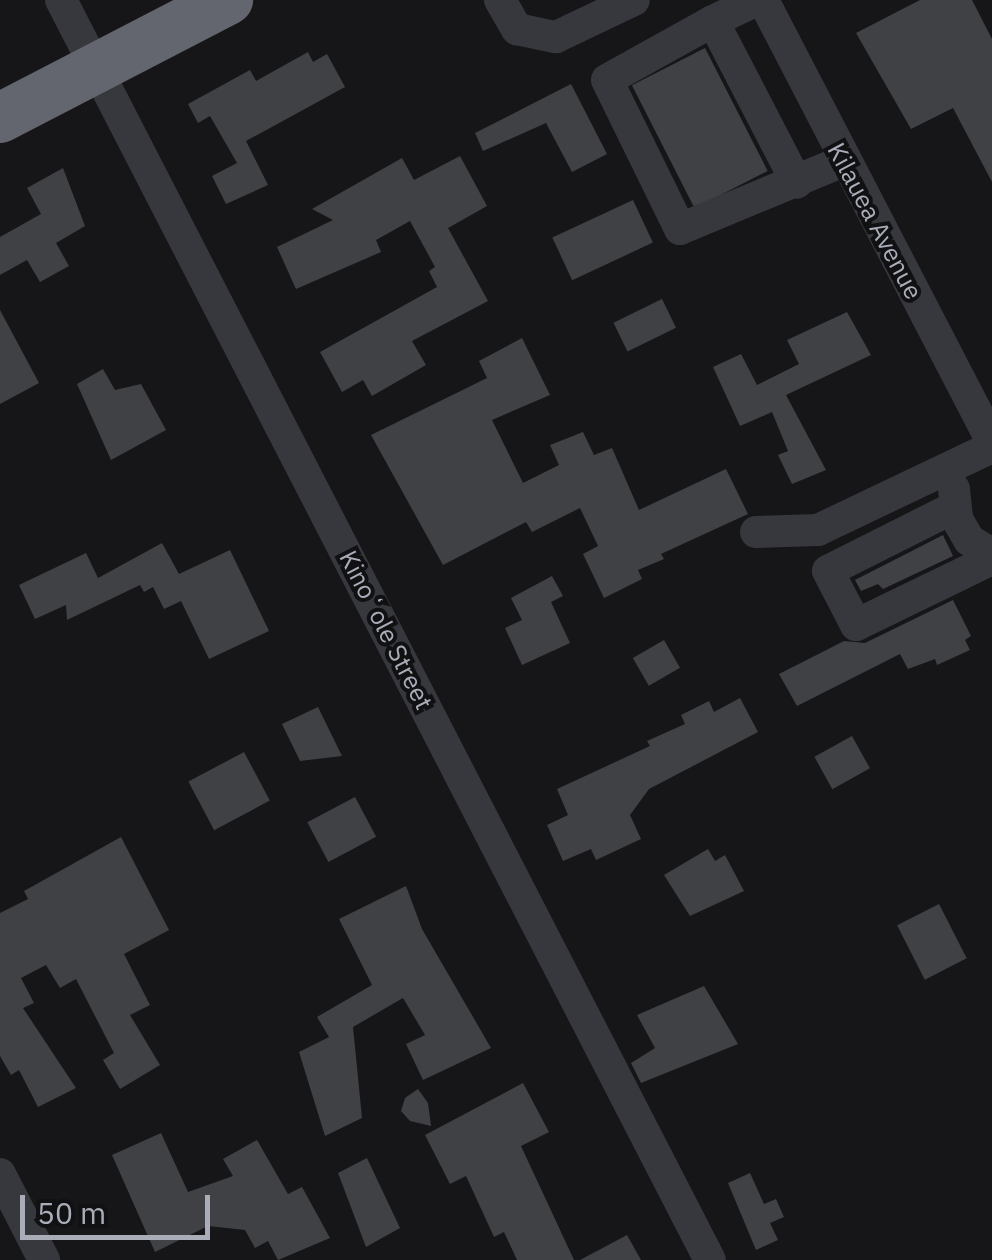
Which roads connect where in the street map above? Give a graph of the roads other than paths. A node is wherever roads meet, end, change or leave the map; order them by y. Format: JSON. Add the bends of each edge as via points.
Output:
{"nodes":[{"id":1,"x":62,"y":0,"type":"edge"},
{"id":2,"x":228,"y":0,"type":"edge"},
{"id":3,"x":500,"y":0,"type":"edge"},
{"id":4,"x":760,"y":0,"type":"edge"},
{"id":5,"x":771,"y":0,"type":"edge"},
{"id":6,"x":614,"y":5,"type":"edge"},
{"id":7,"x":713,"y":20,"type":"junction"},
{"id":8,"x":788,"y":58,"type":"junction"},
{"id":9,"x":96,"y":68,"type":"junction"},
{"id":10,"x":607,"y":80,"type":"junction"},
{"id":11,"x":0,"y":118,"type":"edge"},
{"id":12,"x":843,"y":161,"type":"junction"},
{"id":13,"x":796,"y":183,"type":"junction"},
{"id":14,"x":992,"y":444,"type":"edge"},
{"id":15,"x":956,"y":464,"type":"junction"},
{"id":16,"x":955,"y":507,"type":"junction"},
{"id":17,"x":756,"y":532,"type":"dead end"},
{"id":18,"x":992,"y":556,"type":"edge"},
{"id":19,"x":0,"y":1174,"type":"edge"},
{"id":20,"x":44,"y":1260,"type":"edge"},
{"id":21,"x":710,"y":1260,"type":"edge"}],
"edges":[{"from":1,"to":9,"type":"street","name":"Kinoʻole Street"},
{"from":2,"to":9,"type":"highway"},
{"from":3,"to":6,"type":"street","via":[[517,29],[556,36]]},
{"from":4,"to":7,"type":"street"},
{"from":4,"to":8,"type":"street","name":"Kilauea Avenue"},
{"from":5,"to":8,"type":"street"},
{"from":6,"to":10,"type":"street"},
{"from":7,"to":10,"type":"street"},
{"from":7,"to":13,"type":"street"},
{"from":8,"to":12,"type":"street","name":"Kilauea Avenue"},
{"from":9,"to":11,"type":"highway"},
{"from":9,"to":21,"type":"street","name":"Kinoʻole Street"},
{"from":10,"to":13,"type":"street","via":[[680,229]]},
{"from":12,"to":13,"type":"street"},
{"from":12,"to":14,"type":"street","name":"Kilauea Avenue"},
{"from":14,"to":15,"type":"street"},
{"from":15,"to":16,"type":"street"},
{"from":15,"to":17,"type":"street","via":[[818,530]]},
{"from":16,"to":18,"type":"street","via":[[968,540]]},
{"from":16,"to":18,"type":"street","via":[[828,571],[856,625]]},
{"from":19,"to":20,"type":"street"}]}
